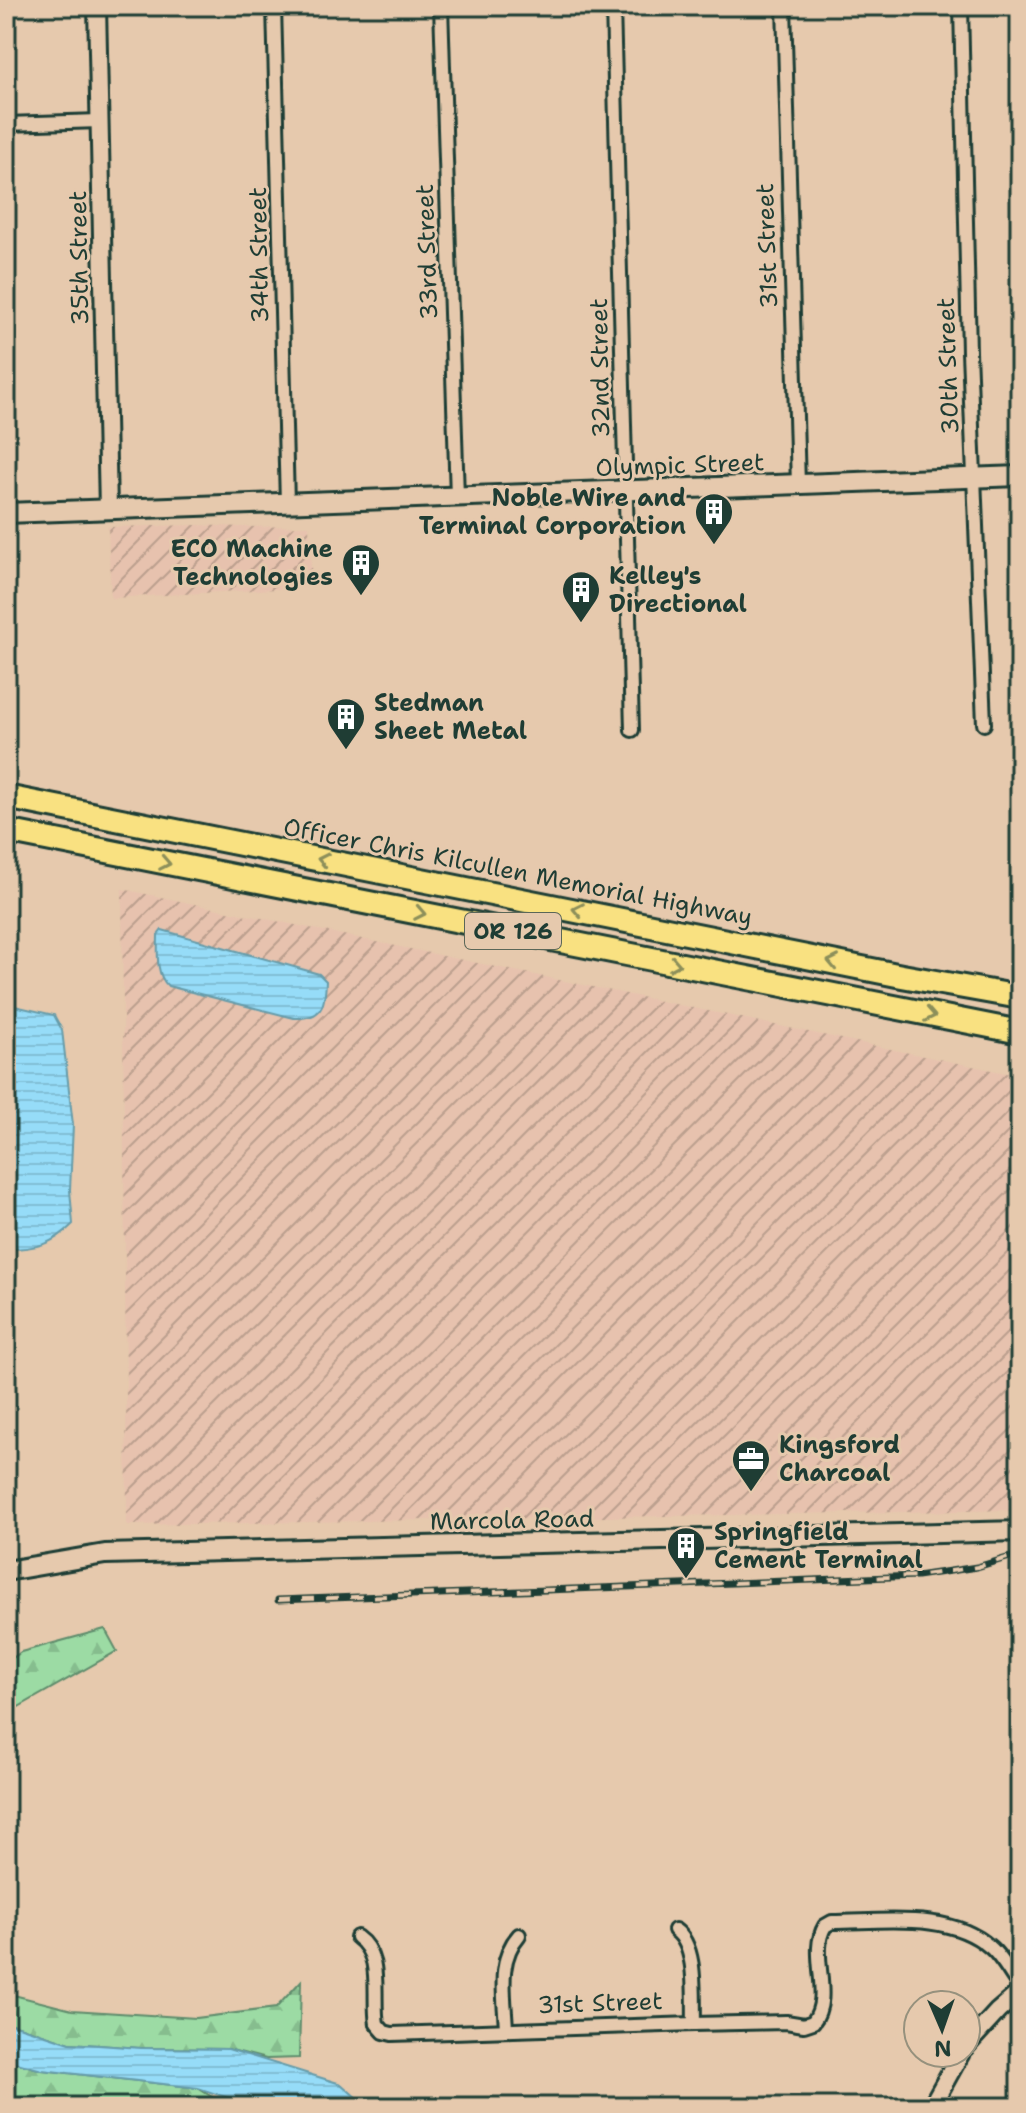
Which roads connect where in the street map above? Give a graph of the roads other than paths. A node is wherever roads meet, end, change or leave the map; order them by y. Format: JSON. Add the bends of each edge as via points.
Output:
{"nodes":[{"id":1,"x":97,"y":6,"type":"edge"},
{"id":2,"x":274,"y":6,"type":"edge"},
{"id":3,"x":441,"y":6,"type":"edge"},
{"id":4,"x":613,"y":6,"type":"edge"},
{"id":5,"x":784,"y":6,"type":"edge"},
{"id":6,"x":961,"y":6,"type":"edge"},
{"id":7,"x":100,"y":121,"type":"junction"},
{"id":8,"x":6,"y":124,"type":"edge"},
{"id":9,"x":1020,"y":476,"type":"edge"},
{"id":10,"x":975,"y":478,"type":"junction"},
{"id":11,"x":798,"y":485,"type":"junction"},
{"id":12,"x":625,"y":490,"type":"junction"},
{"id":13,"x":457,"y":497,"type":"junction"},
{"id":14,"x":287,"y":503,"type":"junction"},
{"id":15,"x":108,"y":509,"type":"junction"},
{"id":16,"x":6,"y":513,"type":"edge"},
{"id":17,"x":984,"y":724,"type":"dead end"},
{"id":18,"x":632,"y":730,"type":"dead end"},
{"id":19,"x":6,"y":789,"type":"edge"},
{"id":20,"x":6,"y":797,"type":"edge"},
{"id":21,"x":86,"y":812,"type":"junction"},
{"id":22,"x":6,"y":831,"type":"edge"},
{"id":23,"x":6,"y":841,"type":"edge"},
{"id":24,"x":128,"y":856,"type":"junction"},
{"id":25,"x":1020,"y":997,"type":"edge"},
{"id":26,"x":1020,"y":1032,"type":"edge"},
{"id":27,"x":1020,"y":1531,"type":"edge"},
{"id":28,"x":6,"y":1571,"type":"edge"},
{"id":29,"x":675,"y":1930,"type":"dead end"},
{"id":30,"x":519,"y":1935,"type":"dead end"},
{"id":31,"x":357,"y":1937,"type":"dead end"},
{"id":32,"x":1020,"y":1990,"type":"edge"},
{"id":33,"x":694,"y":2024,"type":"junction"},
{"id":34,"x":982,"y":2028,"type":"edge"},
{"id":35,"x":506,"y":2030,"type":"junction"},
{"id":36,"x":952,"y":2069,"type":"edge"},
{"id":37,"x":931,"y":2107,"type":"edge"}],
"edges":[{"from":1,"to":7,"type":"street","name":"35th Street"},
{"from":2,"to":14,"type":"street","name":"34th Street"},
{"from":3,"to":13,"type":"street","name":"33rd Street"},
{"from":4,"to":12,"type":"street","name":"32nd Street"},
{"from":5,"to":11,"type":"street","name":"31st Street"},
{"from":6,"to":10,"type":"street","name":"30th Street"},
{"from":7,"to":8,"type":"street"},
{"from":7,"to":15,"type":"street","name":"35th Street"},
{"from":9,"to":10,"type":"main road","name":"Olympic Street"},
{"from":10,"to":11,"type":"main road","name":"Olympic Street"},
{"from":10,"to":17,"type":"street","name":"30th Street"},
{"from":11,"to":12,"type":"main road","name":"Olympic Street"},
{"from":12,"to":13,"type":"main road","name":"Olympic Street"},
{"from":12,"to":18,"type":"street","name":"32nd Street"},
{"from":13,"to":14,"type":"main road","name":"Olympic Street"},
{"from":14,"to":15,"type":"main road","name":"Olympic Street"},
{"from":15,"to":16,"type":"main road","name":"Olympic Street"},
{"from":19,"to":21,"type":"highway"},
{"from":20,"to":21,"type":"highway","name":"Officer Chris Kilcullen Memorial Highway","number":"OR 126"},
{"from":25,"to":21,"type":"highway","name":"Officer Chris Kilcullen Memorial Highway","number":"OR 126","one_way":true},
{"from":22,"to":24,"type":"highway","number":"OR 126"},
{"from":23,"to":24,"type":"highway"},
{"from":24,"to":26,"type":"highway","number":"OR 126","one_way":true},
{"from":27,"to":28,"type":"main road","name":"Marcola Road","via":[[105,1554]]},
{"from":29,"to":33,"type":"street","name":"31st Street","via":[[691,1955]]},
{"from":30,"to":35,"type":"street","name":"31st Street","via":[[504,1965]]},
{"from":31,"to":35,"type":"street","name":"31st Street","via":[[374,1959],[375,2015],[384,2032]]},
{"from":32,"to":33,"type":"street","name":"31st Street","via":[[991,1947],[964,1931],[925,1922],[832,1922],[819,1940],[821,2006],[813,2022]]},
{"from":32,"to":34,"type":"street"},
{"from":33,"to":35,"type":"street","name":"31st Street"},
{"from":36,"to":37,"type":"street"}]}
